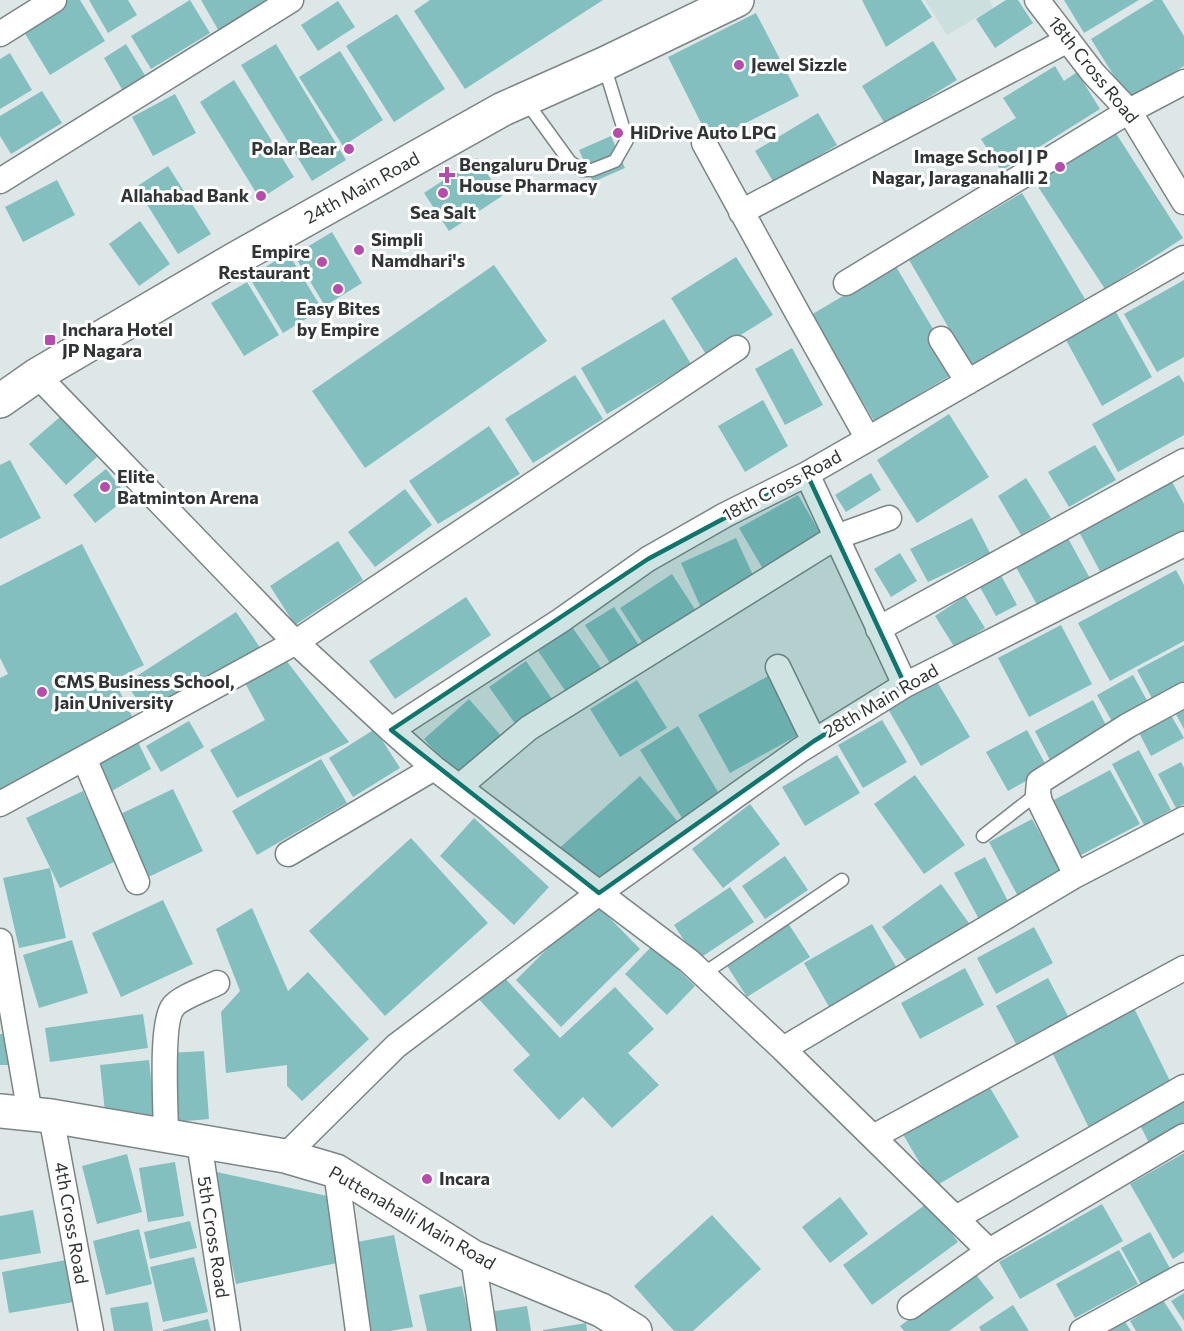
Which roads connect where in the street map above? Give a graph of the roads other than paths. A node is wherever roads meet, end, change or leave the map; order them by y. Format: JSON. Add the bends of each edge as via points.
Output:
{"nodes":[{"id":1,"x":54,"y":0,"type":"edge"},
{"id":2,"x":291,"y":0,"type":"edge"},
{"id":3,"x":737,"y":0,"type":"edge"},
{"id":4,"x":1037,"y":0,"type":"edge"},
{"id":5,"x":0,"y":34,"type":"edge"},
{"id":6,"x":1068,"y":40,"type":"junction"},
{"id":7,"x":604,"y":64,"type":"junction"},
{"id":8,"x":1184,"y":82,"type":"edge"},
{"id":9,"x":525,"y":100,"type":"junction"},
{"id":10,"x":1130,"y":111,"type":"junction"},
{"id":11,"x":704,"y":143,"type":"dead end"},
{"id":12,"x":0,"y":181,"type":"edge"},
{"id":13,"x":1184,"y":202,"type":"edge"},
{"id":14,"x":741,"y":212,"type":"junction"},
{"id":15,"x":1184,"y":258,"type":"edge"},
{"id":16,"x":846,"y":283,"type":"dead end"},
{"id":17,"x":941,"y":339,"type":"dead end"},
{"id":18,"x":737,"y":348,"type":"dead end"},
{"id":19,"x":37,"y":375,"type":"junction"},
{"id":20,"x":968,"y":382,"type":"junction"},
{"id":21,"x":2,"y":395,"type":"edge"},
{"id":22,"x":868,"y":439,"type":"junction"},
{"id":23,"x":1184,"y":461,"type":"edge"},
{"id":24,"x":807,"y":474,"type":"junction"},
{"id":25,"x":889,"y":518,"type":"dead end"},
{"id":26,"x":836,"y":537,"type":"junction"},
{"id":27,"x":1184,"y":544,"type":"edge"},
{"id":28,"x":878,"y":628,"type":"junction"},
{"id":29,"x":296,"y":642,"type":"junction"},
{"id":30,"x":778,"y":667,"type":"dead end"},
{"id":31,"x":904,"y":685,"type":"junction"},
{"id":32,"x":1184,"y":695,"type":"edge"},
{"id":33,"x":391,"y":730,"type":"junction"},
{"id":34,"x":814,"y":741,"type":"junction"},
{"id":35,"x":84,"y":758,"type":"junction"},
{"id":36,"x":434,"y":768,"type":"junction"},
{"id":37,"x":459,"y":786,"type":"junction"},
{"id":38,"x":1038,"y":793,"type":"junction"},
{"id":39,"x":0,"y":804,"type":"edge"},
{"id":40,"x":1184,"y":819,"type":"edge"},
{"id":41,"x":983,"y":836,"type":"dead end"},
{"id":42,"x":288,"y":854,"type":"dead end"},
{"id":43,"x":1076,"y":874,"type":"junction"},
{"id":44,"x":842,"y":880,"type":"dead end"},
{"id":45,"x":137,"y":882,"type":"dead end"},
{"id":46,"x":599,"y":893,"type":"junction"},
{"id":47,"x":0,"y":941,"type":"edge"},
{"id":48,"x":1184,"y":968,"type":"edge"},
{"id":49,"x":703,"y":974,"type":"junction"},
{"id":50,"x":218,"y":983,"type":"dead end"},
{"id":51,"x":783,"y":1049,"type":"junction"},
{"id":52,"x":1184,"y":1087,"type":"edge"},
{"id":53,"x":27,"y":1114,"type":"edge"},
{"id":54,"x":166,"y":1136,"type":"junction"},
{"id":55,"x":1184,"y":1136,"type":"edge"},
{"id":56,"x":873,"y":1137,"type":"junction"},
{"id":57,"x":199,"y":1142,"type":"junction"},
{"id":58,"x":285,"y":1156,"type":"junction"},
{"id":59,"x":336,"y":1171,"type":"junction"},
{"id":60,"x":956,"y":1218,"type":"junction"},
{"id":61,"x":989,"y":1251,"type":"junction"},
{"id":62,"x":473,"y":1257,"type":"junction"},
{"id":63,"x":1184,"y":1275,"type":"edge"},
{"id":64,"x":910,"y":1306,"type":"dead end"},
{"id":65,"x":602,"y":1321,"type":"edge"},
{"id":66,"x":91,"y":1331,"type":"edge"},
{"id":67,"x":228,"y":1331,"type":"edge"},
{"id":68,"x":358,"y":1331,"type":"edge"},
{"id":69,"x":484,"y":1331,"type":"edge"},
{"id":70,"x":635,"y":1331,"type":"edge"},
{"id":71,"x":1082,"y":1331,"type":"edge"}],
"edges":[{"from":1,"to":5,"type":"street"},
{"from":2,"to":12,"type":"street"},
{"from":3,"to":7,"type":"street","name":"24th Main Road"},
{"from":4,"to":6,"type":"street","name":"18th Cross Road"},
{"from":6,"to":10,"type":"street","name":"18th Cross Road"},
{"from":6,"to":14,"type":"street"},
{"from":7,"to":9,"type":"street","name":"24th Main Road"},
{"from":7,"to":9,"type":"lane","via":[[627,140],[615,161],[592,170],[582,170],[570,162]]},
{"from":8,"to":10,"type":"street"},
{"from":9,"to":19,"type":"street","name":"24th Main Road","via":[[237,258]]},
{"from":10,"to":13,"type":"street","name":"18th Cross Road"},
{"from":10,"to":16,"type":"street"},
{"from":11,"to":14,"type":"street"},
{"from":14,"to":22,"type":"street"},
{"from":15,"to":20,"type":"street","name":"18th Cross Road"},
{"from":17,"to":20,"type":"street"},
{"from":18,"to":29,"type":"street"},
{"from":19,"to":21,"type":"street","name":"24th Main Road"},
{"from":19,"to":29,"type":"street"},
{"from":20,"to":22,"type":"street","name":"18th Cross Road"},
{"from":22,"to":24,"type":"street","name":"18th Cross Road"},
{"from":23,"to":28,"type":"street"},
{"from":24,"to":26,"type":"street"},
{"from":24,"to":33,"type":"street","name":"18th Cross Road","via":[[648,559]]},
{"from":25,"to":26,"type":"street"},
{"from":26,"to":28,"type":"street"},
{"from":26,"to":37,"type":"street","via":[[529,728]]},
{"from":27,"to":31,"type":"street","name":"28th Main Road"},
{"from":28,"to":31,"type":"street"},
{"from":29,"to":33,"type":"street"},
{"from":29,"to":35,"type":"street"},
{"from":30,"to":34,"type":"street"},
{"from":31,"to":34,"type":"street","name":"28th Main Road"},
{"from":32,"to":38,"type":"street","via":[[1047,776],[1039,782]]},
{"from":33,"to":36,"type":"street"},
{"from":34,"to":46,"type":"street","name":"28th Main Road"},
{"from":35,"to":39,"type":"street"},
{"from":35,"to":45,"type":"street"},
{"from":36,"to":37,"type":"street"},
{"from":36,"to":42,"type":"street"},
{"from":37,"to":46,"type":"street"},
{"from":38,"to":41,"type":"lane"},
{"from":38,"to":43,"type":"street"},
{"from":40,"to":43,"type":"street"},
{"from":43,"to":51,"type":"street"},
{"from":44,"to":49,"type":"lane"},
{"from":46,"to":49,"type":"street"},
{"from":46,"to":58,"type":"street","name":"28th Main Road","via":[[396,1046]]},
{"from":47,"to":53,"type":"street","name":"4th Cross Road"},
{"from":48,"to":56,"type":"street"},
{"from":49,"to":51,"type":"street"},
{"from":50,"to":54,"type":"street","via":[[174,1004],[169,1014]]},
{"from":51,"to":56,"type":"street"},
{"from":52,"to":60,"type":"street"},
{"from":53,"to":54,"type":"street","name":"Puttenahalli Main Road"},
{"from":53,"to":66,"type":"street","name":"4th Cross Road"},
{"from":54,"to":57,"type":"street","name":"Puttenahalli Main Road"},
{"from":55,"to":61,"type":"street"},
{"from":56,"to":60,"type":"street"},
{"from":57,"to":58,"type":"street","name":"Puttenahalli Main Road"},
{"from":57,"to":67,"type":"street","name":"5th Cross Road"},
{"from":58,"to":59,"type":"street","name":"Puttenahalli Main Road"},
{"from":59,"to":62,"type":"street","name":"Puttenahalli Main Road"},
{"from":59,"to":68,"type":"street"},
{"from":60,"to":61,"type":"street"},
{"from":61,"to":64,"type":"street"},
{"from":62,"to":65,"type":"street","name":"Puttenahalli Main Road"},
{"from":62,"to":69,"type":"street"},
{"from":63,"to":71,"type":"street"},
{"from":65,"to":70,"type":"street","name":"Puttenahalli Main Road"}]}
